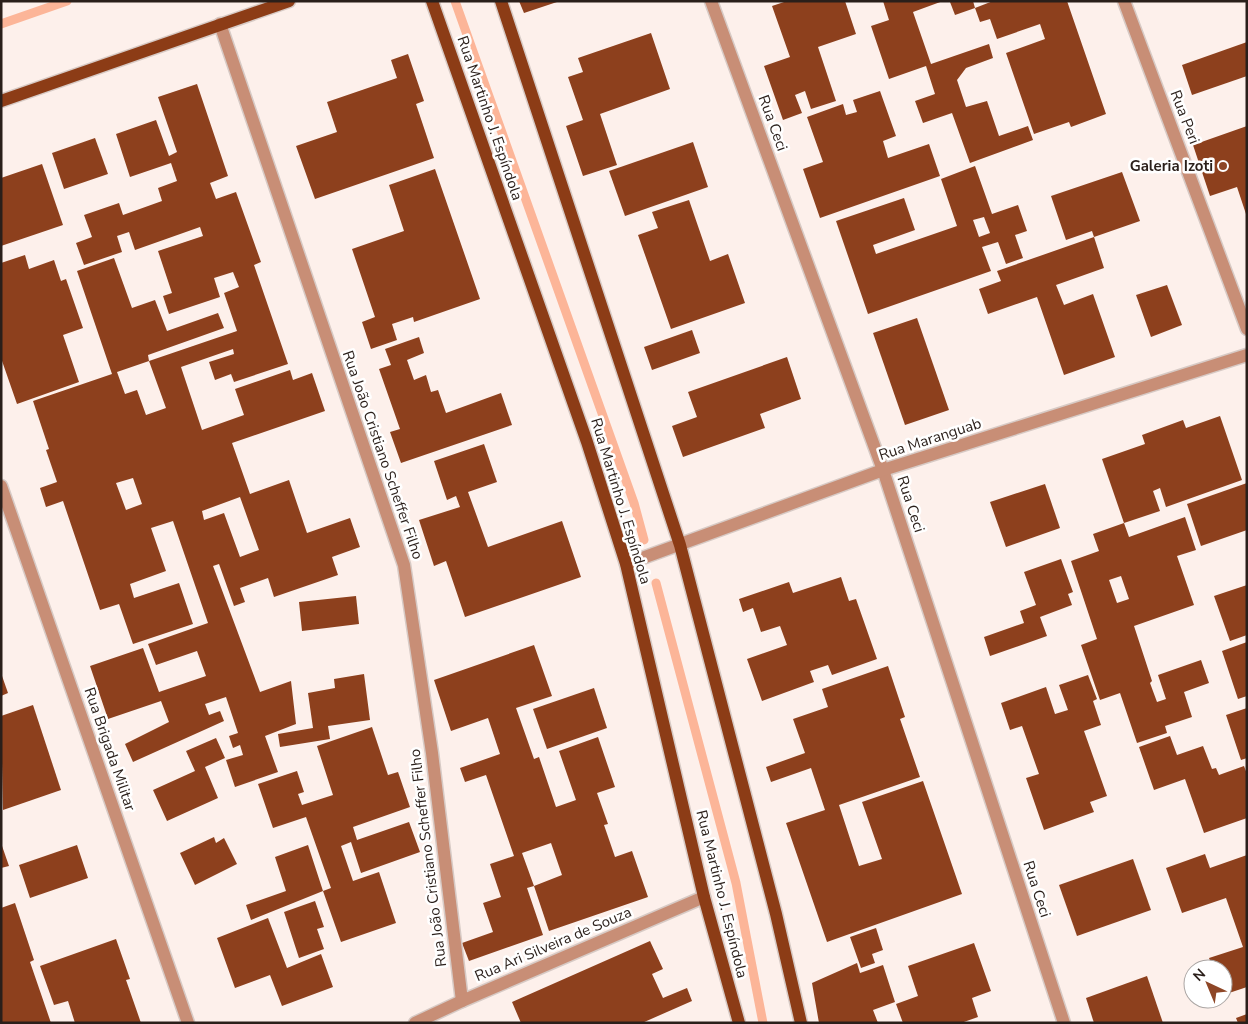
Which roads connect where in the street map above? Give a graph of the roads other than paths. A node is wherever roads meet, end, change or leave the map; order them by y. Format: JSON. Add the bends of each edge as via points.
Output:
{"nodes":[{"id":1,"x":289,"y":1,"type":"edge"},
{"id":2,"x":432,"y":1,"type":"edge"},
{"id":3,"x":501,"y":1,"type":"edge"},
{"id":4,"x":711,"y":1,"type":"edge"},
{"id":5,"x":1124,"y":1,"type":"edge"},
{"id":6,"x":220,"y":24,"type":"junction"},
{"id":7,"x":1,"y":101,"type":"edge"},
{"id":8,"x":1247,"y":329,"type":"edge"},
{"id":9,"x":1247,"y":355,"type":"edge"},
{"id":10,"x":883,"y":470,"type":"junction"},
{"id":11,"x":1,"y":486,"type":"edge"},
{"id":12,"x":680,"y":546,"type":"junction"},
{"id":13,"x":626,"y":564,"type":"junction"},
{"id":14,"x":704,"y":897,"type":"junction"},
{"id":15,"x":462,"y":1001,"type":"junction"},
{"id":16,"x":188,"y":1023,"type":"edge"},
{"id":17,"x":415,"y":1023,"type":"edge"},
{"id":18,"x":739,"y":1023,"type":"edge"},
{"id":19,"x":801,"y":1023,"type":"edge"},
{"id":20,"x":1064,"y":1023,"type":"edge"}],
"edges":[{"from":1,"to":6,"type":"main road"},
{"from":2,"to":13,"type":"main road","name":"Rua Martinho J. Espíndola","via":[[587,442]]},
{"from":3,"to":12,"type":"main road"},
{"from":4,"to":10,"type":"street","name":"Rua Ceci"},
{"from":5,"to":8,"type":"street","name":"Rua Peri"},
{"from":6,"to":7,"type":"main road"},
{"from":6,"to":15,"type":"street","name":"Rua João Cristiano Scheffer Filho","via":[[404,564],[432,753]]},
{"from":9,"to":10,"type":"street","name":"Rua Maranguab"},
{"from":10,"to":12,"type":"street","name":"Rua Maranguab"},
{"from":10,"to":20,"type":"street","name":"Rua Ceci"},
{"from":11,"to":16,"type":"street","name":"Rua Brigada Militar"},
{"from":12,"to":13,"type":"street","name":"Rua Maranguab"},
{"from":12,"to":19,"type":"main road","via":[[776,914]]},
{"from":13,"to":14,"type":"main road","name":"Rua Martinho J. Espíndola"},
{"from":14,"to":15,"type":"street","name":"Rua Ari Silveira de Souza"},
{"from":14,"to":18,"type":"main road","name":"Rua Martinho J. Espíndola"},
{"from":15,"to":17,"type":"street","name":"Rua Ari Silveira de Souza"}]}
